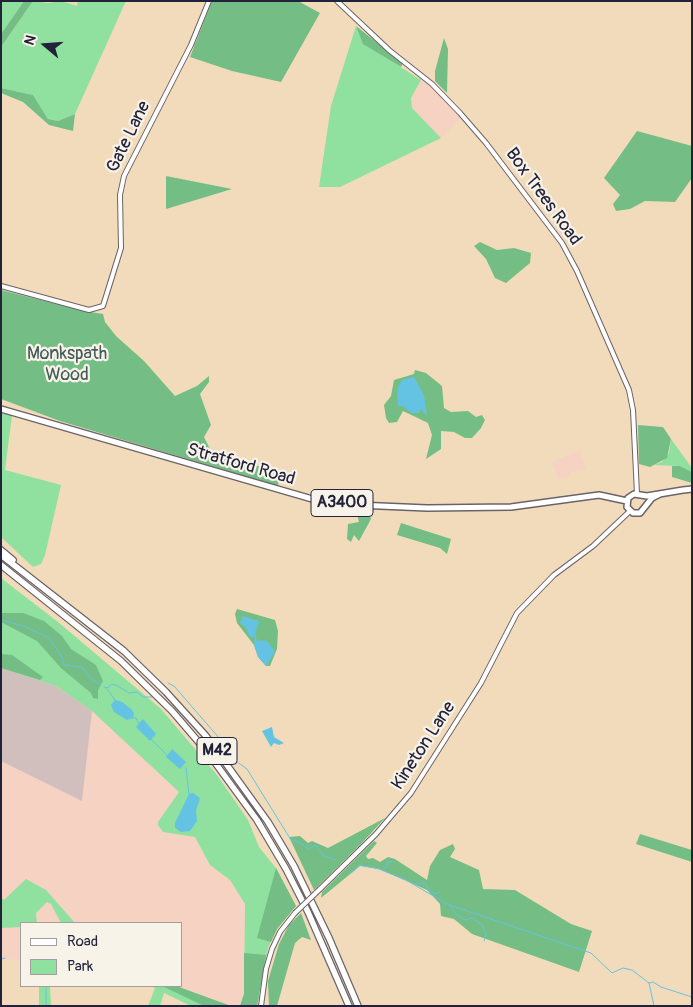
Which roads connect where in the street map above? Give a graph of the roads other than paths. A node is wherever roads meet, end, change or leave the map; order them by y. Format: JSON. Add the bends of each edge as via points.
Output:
{"nodes":[{"id":1,"x":210,"y":1,"type":"edge"},
{"id":2,"x":337,"y":1,"type":"edge"},
{"id":3,"x":1,"y":286,"type":"edge"},
{"id":4,"x":2,"y":409,"type":"edge"},
{"id":5,"x":692,"y":489,"type":"edge"},
{"id":6,"x":660,"y":494,"type":"junction"},
{"id":7,"x":640,"y":495,"type":"junction"},
{"id":8,"x":627,"y":501,"type":"junction"},
{"id":9,"x":647,"y":503,"type":"junction"},
{"id":10,"x":630,"y":511,"type":"junction"},
{"id":11,"x":1,"y":550,"type":"edge"},
{"id":12,"x":1,"y":555,"type":"edge"},
{"id":13,"x":1,"y":565,"type":"edge"},
{"id":14,"x":42,"y":586,"type":"junction"},
{"id":15,"x":261,"y":1006,"type":"edge"},
{"id":16,"x":349,"y":1006,"type":"edge"},
{"id":17,"x":358,"y":1006,"type":"edge"}],
"edges":[{"from":1,"to":3,"type":"street","name":"Gate Lane","via":[[124,176],[120,195],[121,248],[102,306],[89,310]]},
{"from":2,"to":7,"type":"street","name":"Box Trees Road","via":[[389,50],[432,84],[460,113],[562,243],[629,390]]},
{"from":4,"to":8,"type":"main road","name":"Stratford Road","number":"A3400","via":[[319,501],[427,508],[511,507],[599,495]]},
{"from":5,"to":6,"type":"main road"},
{"from":6,"to":7,"type":"main road"},
{"from":6,"to":9,"type":"main road"},
{"from":7,"to":8,"type":"main road","via":[[631,495]]},
{"from":7,"to":9,"type":"main road"},
{"from":8,"to":10,"type":"main road"},
{"from":9,"to":10,"type":"main road","via":[[640,513]]},
{"from":10,"to":15,"type":"street","name":"Kineton Lane","bridge":true,"via":[[593,546],[554,575],[517,613],[481,683],[411,793],[376,834],[295,913],[280,932],[266,969]]},
{"from":11,"to":14,"type":"highway"},
{"from":12,"to":14,"type":"highway","number":"M42"},
{"from":13,"to":16,"type":"highway","number":"M42","via":[[121,661],[172,711],[208,753],[257,820],[286,869]]},
{"from":14,"to":17,"type":"highway","number":"M42","via":[[124,651],[166,692],[239,779],[294,866]]}]}
